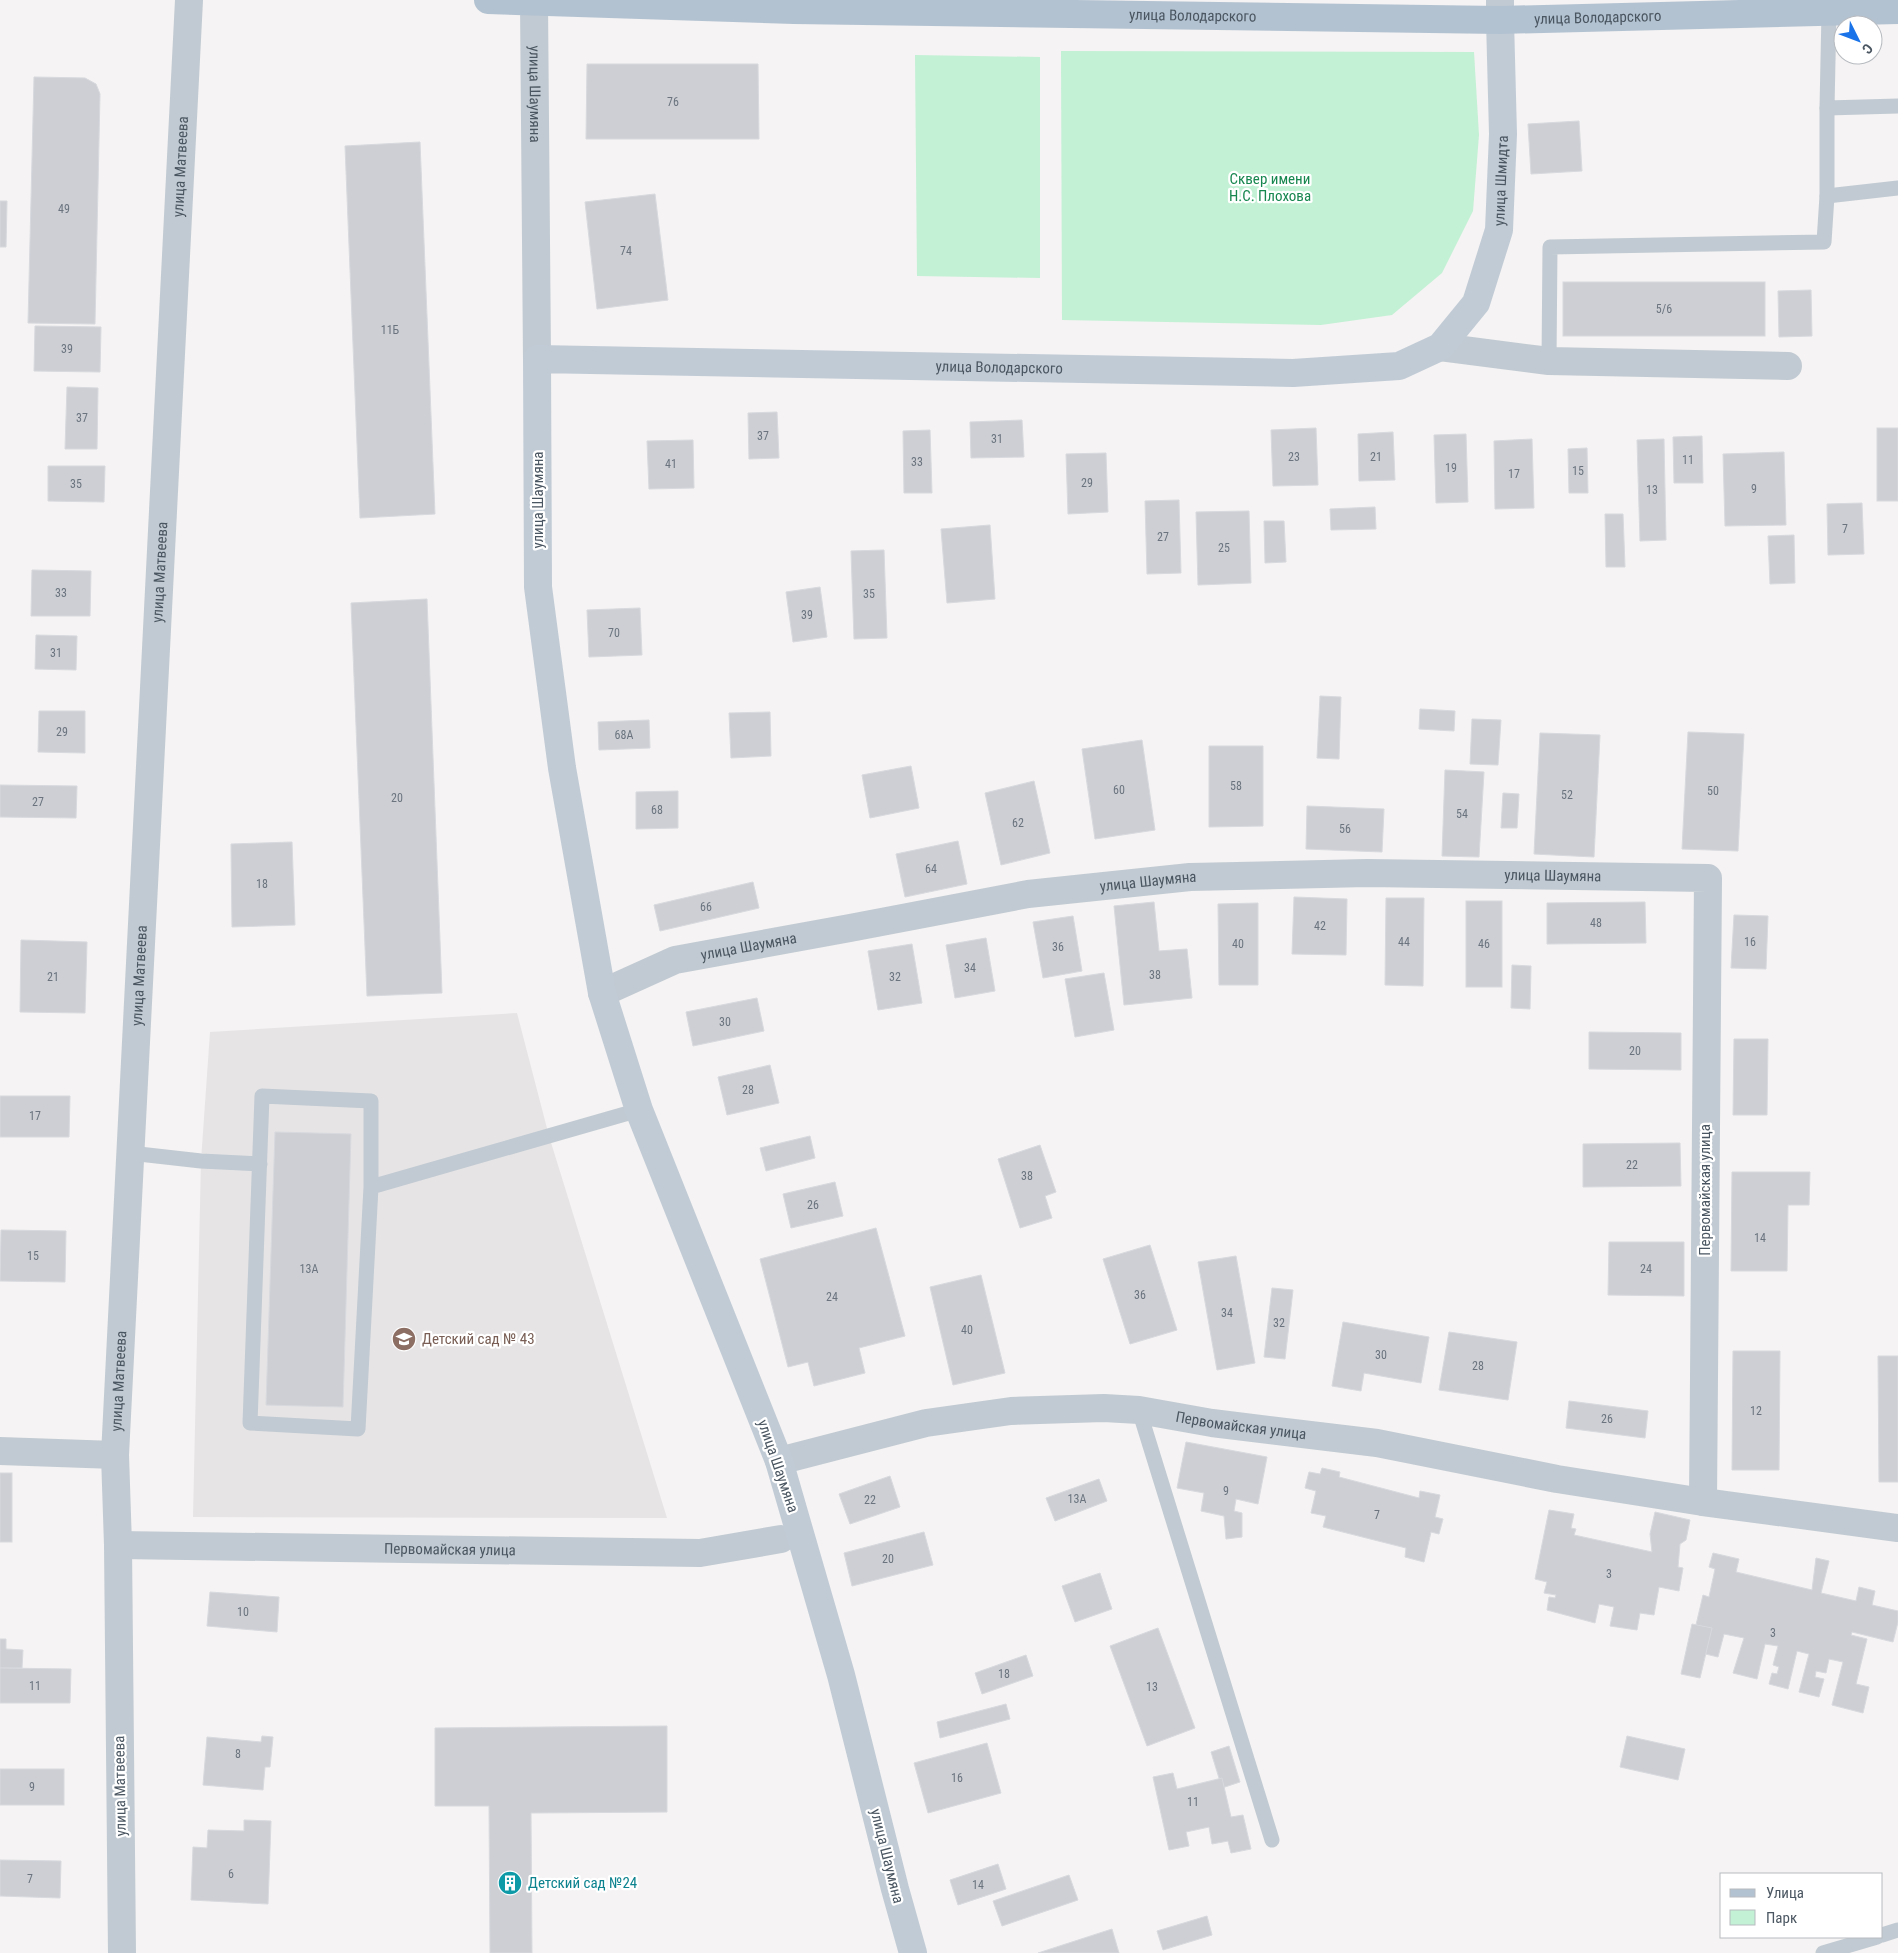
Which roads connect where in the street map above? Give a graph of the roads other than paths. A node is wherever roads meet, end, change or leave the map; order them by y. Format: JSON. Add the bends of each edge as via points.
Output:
{"nodes":[{"id":1,"x":189,"y":0,"type":"edge"},
{"id":2,"x":488,"y":0,"type":"edge"},
{"id":3,"x":534,"y":2,"type":"junction"},
{"id":4,"x":794,"y":5,"type":"edge"},
{"id":5,"x":1500,"y":10,"type":"edge"},
{"id":6,"x":1898,"y":10,"type":"edge"},
{"id":7,"x":1829,"y":12,"type":"junction"},
{"id":8,"x":1898,"y":106,"type":"edge"},
{"id":9,"x":1827,"y":108,"type":"junction"},
{"id":10,"x":1898,"y":188,"type":"edge"},
{"id":11,"x":1827,"y":196,"type":"junction"},
{"id":12,"x":1440,"y":347,"type":"junction"},
{"id":13,"x":537,"y":359,"type":"junction"},
{"id":14,"x":1549,"y":361,"type":"junction"},
{"id":15,"x":1788,"y":366,"type":"dead end"},
{"id":16,"x":1708,"y":878,"type":"joint"},
{"id":17,"x":602,"y":993,"type":"junction"},
{"id":18,"x":639,"y":1110,"type":"junction"},
{"id":19,"x":130,"y":1153,"type":"junction"},
{"id":20,"x":260,"y":1164,"type":"junction"},
{"id":21,"x":371,"y":1187,"type":"junction"},
{"id":22,"x":1139,"y":1410,"type":"junction"},
{"id":23,"x":0,"y":1451,"type":"edge"},
{"id":24,"x":115,"y":1455,"type":"junction"},
{"id":25,"x":779,"y":1461,"type":"junction"},
{"id":26,"x":1703,"y":1502,"type":"junction"},
{"id":27,"x":1898,"y":1528,"type":"edge"},
{"id":28,"x":781,"y":1539,"type":"dead end"},
{"id":29,"x":118,"y":1545,"type":"junction"},
{"id":30,"x":1272,"y":1840,"type":"dead end"},
{"id":31,"x":1898,"y":1930,"type":"edge"},
{"id":32,"x":1883,"y":1935,"type":"edge"},
{"id":33,"x":1874,"y":1938,"type":"edge"},
{"id":34,"x":122,"y":1953,"type":"edge"},
{"id":35,"x":913,"y":1953,"type":"edge"},
{"id":36,"x":1823,"y":1953,"type":"edge"}],
"edges":[{"from":1,"to":19,"type":"street","name":"улица Матвеева"},
{"from":2,"to":3,"type":"main road","name":"улица Володарского"},
{"from":3,"to":4,"type":"main road","name":"улица Володарского"},
{"from":3,"to":13,"type":"street","name":"улица Шаумяна"},
{"from":4,"to":5,"type":"main road","name":"улица Володарского"},
{"from":5,"to":7,"type":"main road","name":"улица Володарского"},
{"from":5,"to":12,"type":"main road","name":"улица Шмидта","via":[[1503,134],[1499,230],[1476,303]]},
{"from":6,"to":7,"type":"main road","name":"улица Володарского"},
{"from":7,"to":9,"type":"lane"},
{"from":8,"to":9,"type":"lane"},
{"from":9,"to":11,"type":"lane"},
{"from":10,"to":11,"type":"lane"},
{"from":11,"to":14,"type":"lane","via":[[1824,242],[1550,248]]},
{"from":12,"to":13,"type":"main road","name":"улица Володарского","via":[[1399,366],[1293,373]]},
{"from":12,"to":14,"type":"street"},
{"from":13,"to":17,"type":"main road","name":"улица Шаумяна","via":[[538,587],[562,768]]},
{"from":14,"to":15,"type":"street"},
{"from":16,"to":17,"type":"street","name":"улица Шаумяна","via":[[1367,873],[1190,877],[1028,894],[675,960]]},
{"from":16,"to":26,"type":"street","name":"Первомайская улица"},
{"from":17,"to":18,"type":"main road","name":"улица Шаумяна"},
{"from":18,"to":21,"type":"lane"},
{"from":18,"to":25,"type":"main road","name":"улица Шаумяна"},
{"from":19,"to":20,"type":"lane"},
{"from":19,"to":24,"type":"street","name":"улица Матвеева"},
{"from":20,"to":21,"type":"lane","via":[[262,1096],[371,1101]]},
{"from":20,"to":21,"type":"lane","via":[[250,1423],[358,1429]]},
{"from":22,"to":25,"type":"street","name":"Первомайская улица","via":[[1010,1411],[926,1423]]},
{"from":22,"to":26,"type":"street","name":"Первомайская улица","via":[[1212,1423],[1377,1443],[1557,1479]]},
{"from":22,"to":30,"type":"lane"},
{"from":23,"to":24,"type":"street"},
{"from":24,"to":29,"type":"street","name":"улица Матвеева"},
{"from":25,"to":35,"type":"main road","name":"улица Шаумяна","via":[[841,1675]]},
{"from":26,"to":27,"type":"street","name":"Первомайская улица"},
{"from":28,"to":29,"type":"street","name":"Первомайская улица","via":[[700,1553]]},
{"from":29,"to":34,"type":"street","name":"улица Матвеева"},
{"from":31,"to":32,"type":"lane"},
{"from":33,"to":36,"type":"lane"}]}
